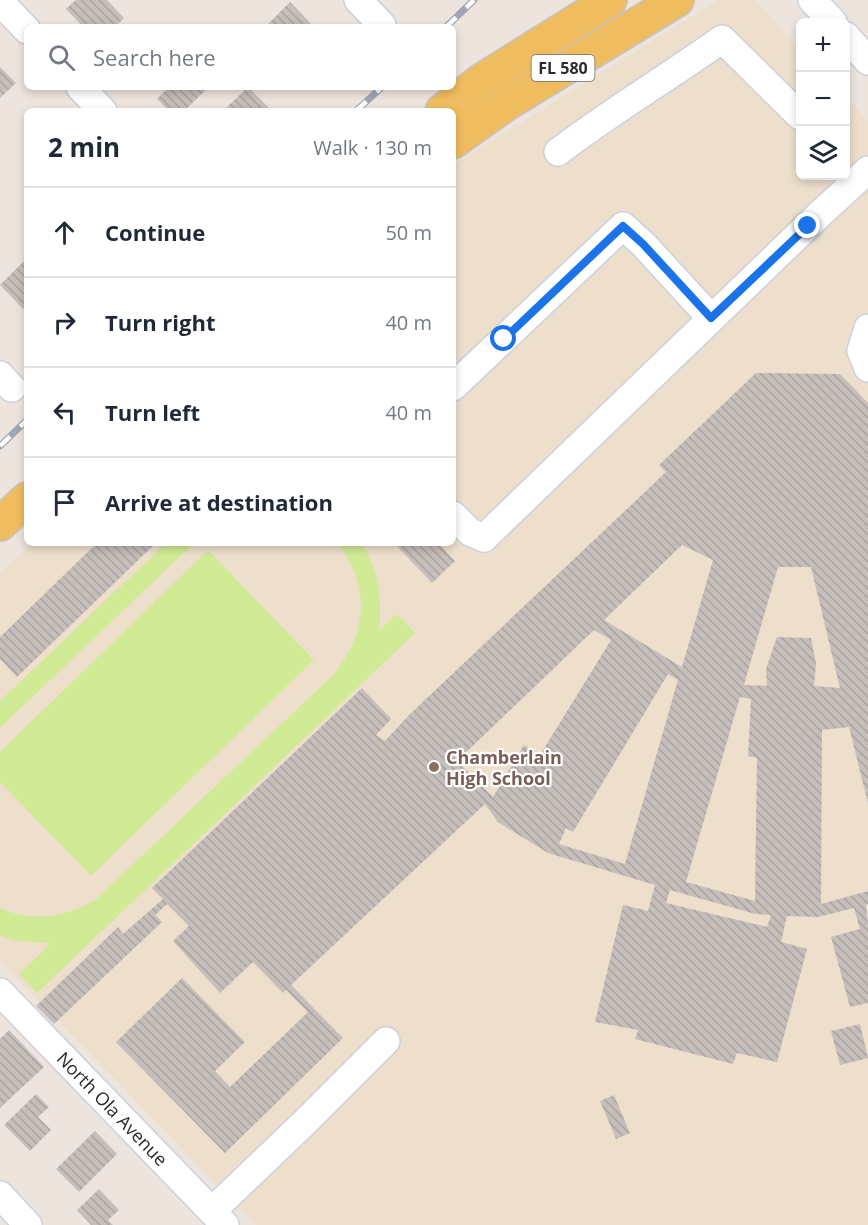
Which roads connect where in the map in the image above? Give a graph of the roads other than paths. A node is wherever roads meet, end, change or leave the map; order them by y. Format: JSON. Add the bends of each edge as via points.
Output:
{"nodes":[{"id":1,"x":358,"y":0,"type":"edge"},
{"id":2,"x":610,"y":0,"type":"edge"},
{"id":3,"x":677,"y":0,"type":"edge"},
{"id":4,"x":812,"y":0,"type":"edge"},
{"id":5,"x":0,"y":2,"type":"edge"},
{"id":6,"x":829,"y":18,"type":"edge"},
{"id":7,"x":381,"y":24,"type":"edge"},
{"id":8,"x":24,"y":27,"type":"edge"},
{"id":9,"x":850,"y":41,"type":"edge"},
{"id":10,"x":868,"y":61,"type":"edge"},
{"id":11,"x":83,"y":90,"type":"edge"},
{"id":12,"x":100,"y":108,"type":"edge"},
{"id":13,"x":446,"y":108,"type":"edge"},
{"id":14,"x":796,"y":111,"type":"edge"},
{"id":15,"x":456,"y":140,"type":"edge"},
{"id":16,"x":558,"y":152,"type":"dead end"},
{"id":17,"x":858,"y":169,"type":"edge"},
{"id":18,"x":711,"y":318,"type":"junction"},
{"id":19,"x":868,"y":328,"type":"edge"},
{"id":20,"x":868,"y":368,"type":"edge"},
{"id":21,"x":456,"y":384,"type":"edge"},
{"id":22,"x":24,"y":502,"type":"edge"},
{"id":23,"x":456,"y":518,"type":"edge"},
{"id":24,"x":0,"y":524,"type":"edge"},
{"id":25,"x":0,"y":992,"type":"edge"},
{"id":26,"x":386,"y":1041,"type":"dead end"},
{"id":27,"x":0,"y":1196,"type":"edge"},
{"id":28,"x":219,"y":1218,"type":"edge"},
{"id":29,"x":28,"y":1225,"type":"edge"}],
"edges":[{"from":1,"to":7,"type":"street"},
{"from":2,"to":13,"type":"main road","number":"FL 580","via":[[482,80]]},
{"from":3,"to":15,"type":"main road","number":"FL 580","via":[[506,104]]},
{"from":4,"to":6,"type":"street"},
{"from":5,"to":8,"type":"street"},
{"from":9,"to":10,"type":"street"},
{"from":11,"to":12,"type":"street"},
{"from":14,"to":16,"type":"street","via":[[722,39]]},
{"from":17,"to":18,"type":"street","via":[[821,213]]},
{"from":18,"to":21,"type":"street","via":[[623,226]]},
{"from":18,"to":23,"type":"street","via":[[484,538],[470,532]]},
{"from":19,"to":20,"type":"street","via":[[861,351]]},
{"from":22,"to":24,"type":"main road"},
{"from":25,"to":28,"type":"street","name":"North Ola Avenue"},
{"from":26,"to":28,"type":"street","via":[[303,1124]]},
{"from":27,"to":29,"type":"street"}]}
